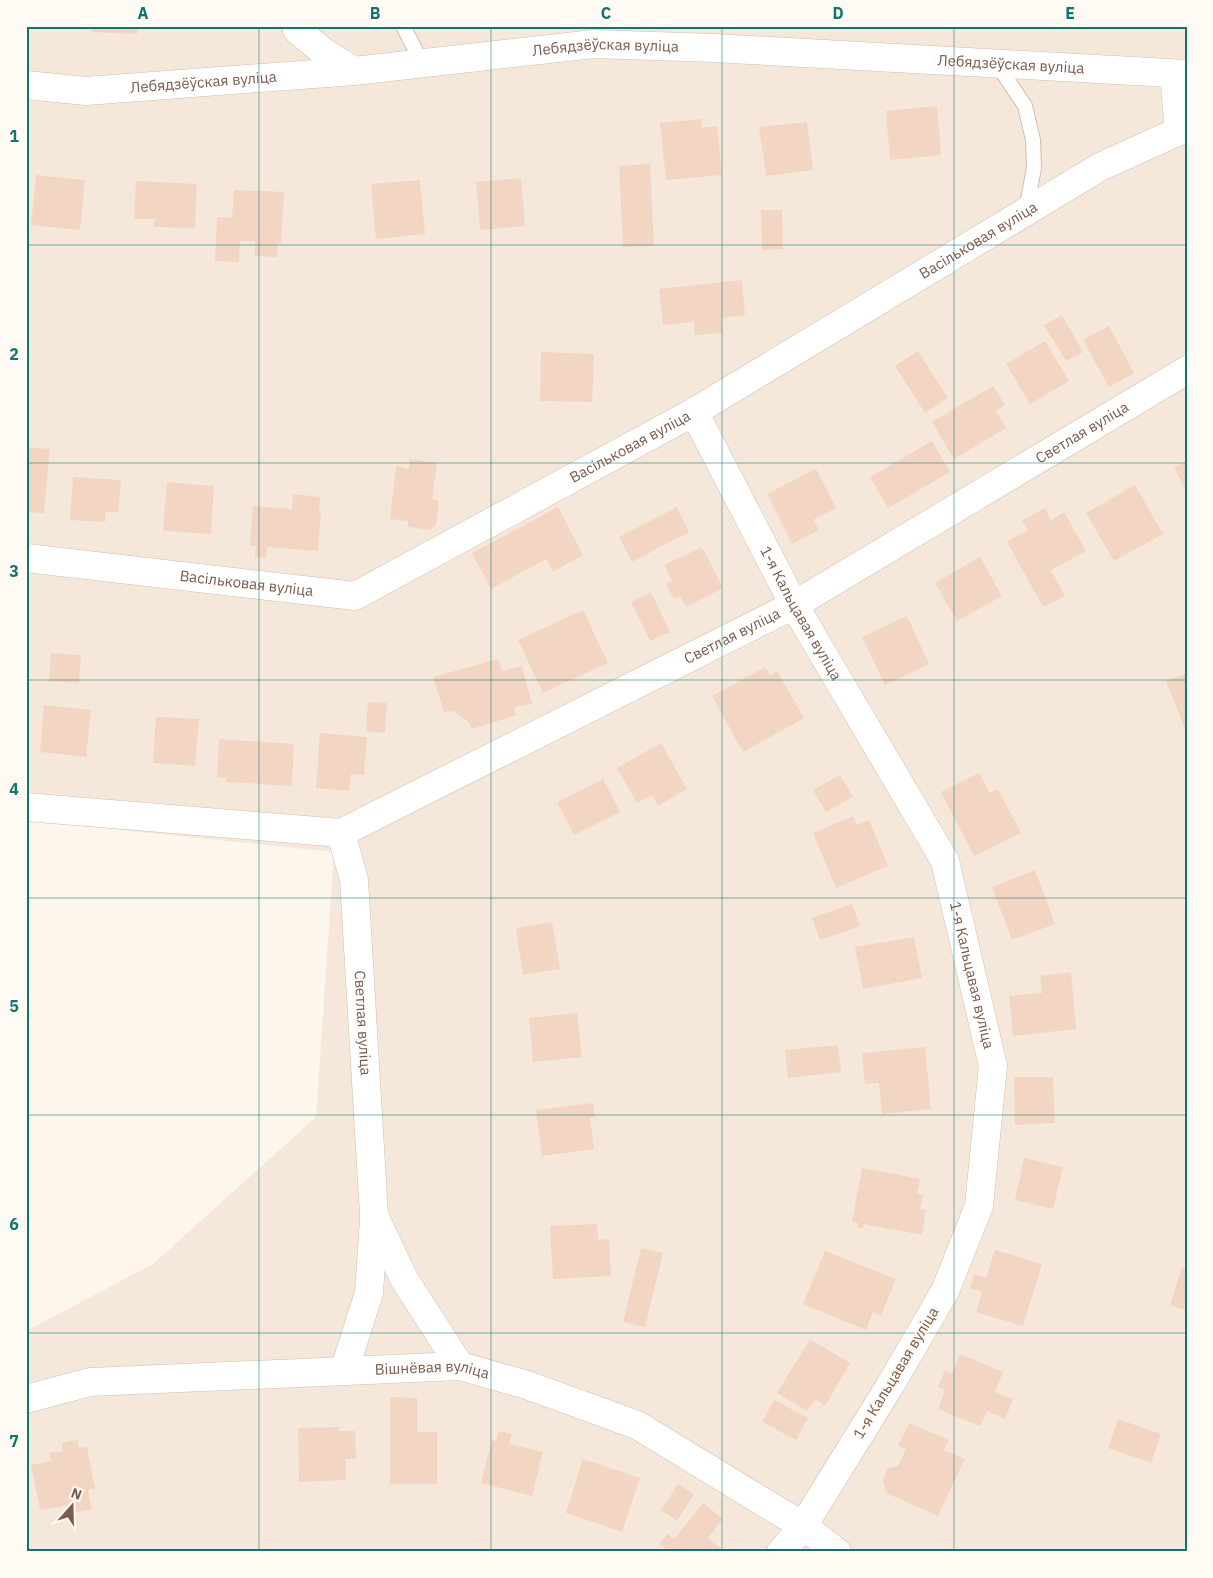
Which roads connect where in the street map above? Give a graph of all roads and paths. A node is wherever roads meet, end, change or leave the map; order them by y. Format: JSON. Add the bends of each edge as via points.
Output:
{"nodes":[{"id":1,"x":296,"y":26,"type":"edge"},
{"id":2,"x":403,"y":26,"type":"edge"},
{"id":3,"x":422,"y":63,"type":"junction"},
{"id":4,"x":997,"y":64,"type":"junction"},
{"id":5,"x":354,"y":71,"type":"junction"},
{"id":6,"x":1180,"y":74,"type":"edge"},
{"id":7,"x":26,"y":85,"type":"edge"},
{"id":8,"x":1183,"y":130,"type":"edge"},
{"id":9,"x":1025,"y":212,"type":"junction"},
{"id":10,"x":1187,"y":370,"type":"edge"},
{"id":11,"x":694,"y":412,"type":"junction"},
{"id":12,"x":27,"y":562,"type":"edge"},
{"id":13,"x":794,"y":605,"type":"junction"},
{"id":14,"x":26,"y":807,"type":"edge"},
{"id":15,"x":341,"y":833,"type":"junction"},
{"id":16,"x":374,"y":1215,"type":"junction"},
{"id":17,"x":460,"y":1366,"type":"junction"},
{"id":18,"x":344,"y":1371,"type":"junction"},
{"id":19,"x":26,"y":1399,"type":"edge"},
{"id":20,"x":803,"y":1526,"type":"junction"},
{"id":21,"x":782,"y":1552,"type":"edge"},
{"id":22,"x":837,"y":1552,"type":"edge"}],
"edges":[{"from":1,"to":5,"type":"street","via":[[325,53]]},
{"from":2,"to":3,"type":"lane"},
{"from":3,"to":4,"type":"street","name":"Лебядзёўская вуліца","via":[[594,44]]},
{"from":3,"to":5,"type":"street","name":"Лебядзёўская вуліца"},
{"from":4,"to":6,"type":"street","name":"Лебядзёўская вуліца"},
{"from":4,"to":9,"type":"lane","via":[[1025,106],[1033,140],[1034,168]]},
{"from":5,"to":7,"type":"street","name":"Лебядзёўская вуліца","via":[[86,91]]},
{"from":6,"to":8,"type":"street"},
{"from":8,"to":9,"type":"street","name":"Васільковая вуліца","via":[[1100,167]]},
{"from":9,"to":11,"type":"street","name":"Васільковая вуліца"},
{"from":10,"to":13,"type":"street","name":"Светлая вуліца"},
{"from":11,"to":12,"type":"street","name":"Васільковая вуліца","via":[[355,596]]},
{"from":11,"to":13,"type":"street","name":"1-я Кальцавая вуліца"},
{"from":13,"to":15,"type":"street","name":"Светлая вуліца"},
{"from":13,"to":20,"type":"street","name":"1-я Кальцавая вуліца","via":[[945,862],[993,1066],[979,1206],[945,1291],[892,1384]]},
{"from":14,"to":15,"type":"street"},
{"from":15,"to":16,"type":"street","name":"Светлая вуліца","via":[[354,880]]},
{"from":16,"to":17,"type":"street","name":"Светлая вуліца","via":[[404,1279]]},
{"from":16,"to":18,"type":"street","name":"Светлая вуліца","via":[[369,1293]]},
{"from":17,"to":18,"type":"street","name":"Вішнёвая вуліца"},
{"from":17,"to":20,"type":"street","name":"Вішнёвая вуліца","via":[[527,1385],[637,1425]]},
{"from":18,"to":19,"type":"street","name":"Вішнёвая вуліца","via":[[90,1382]]},
{"from":20,"to":21,"type":"street","name":"1-я Кальцавая вуліца"},
{"from":20,"to":22,"type":"street","name":"Вішнёвая вуліца"}]}
